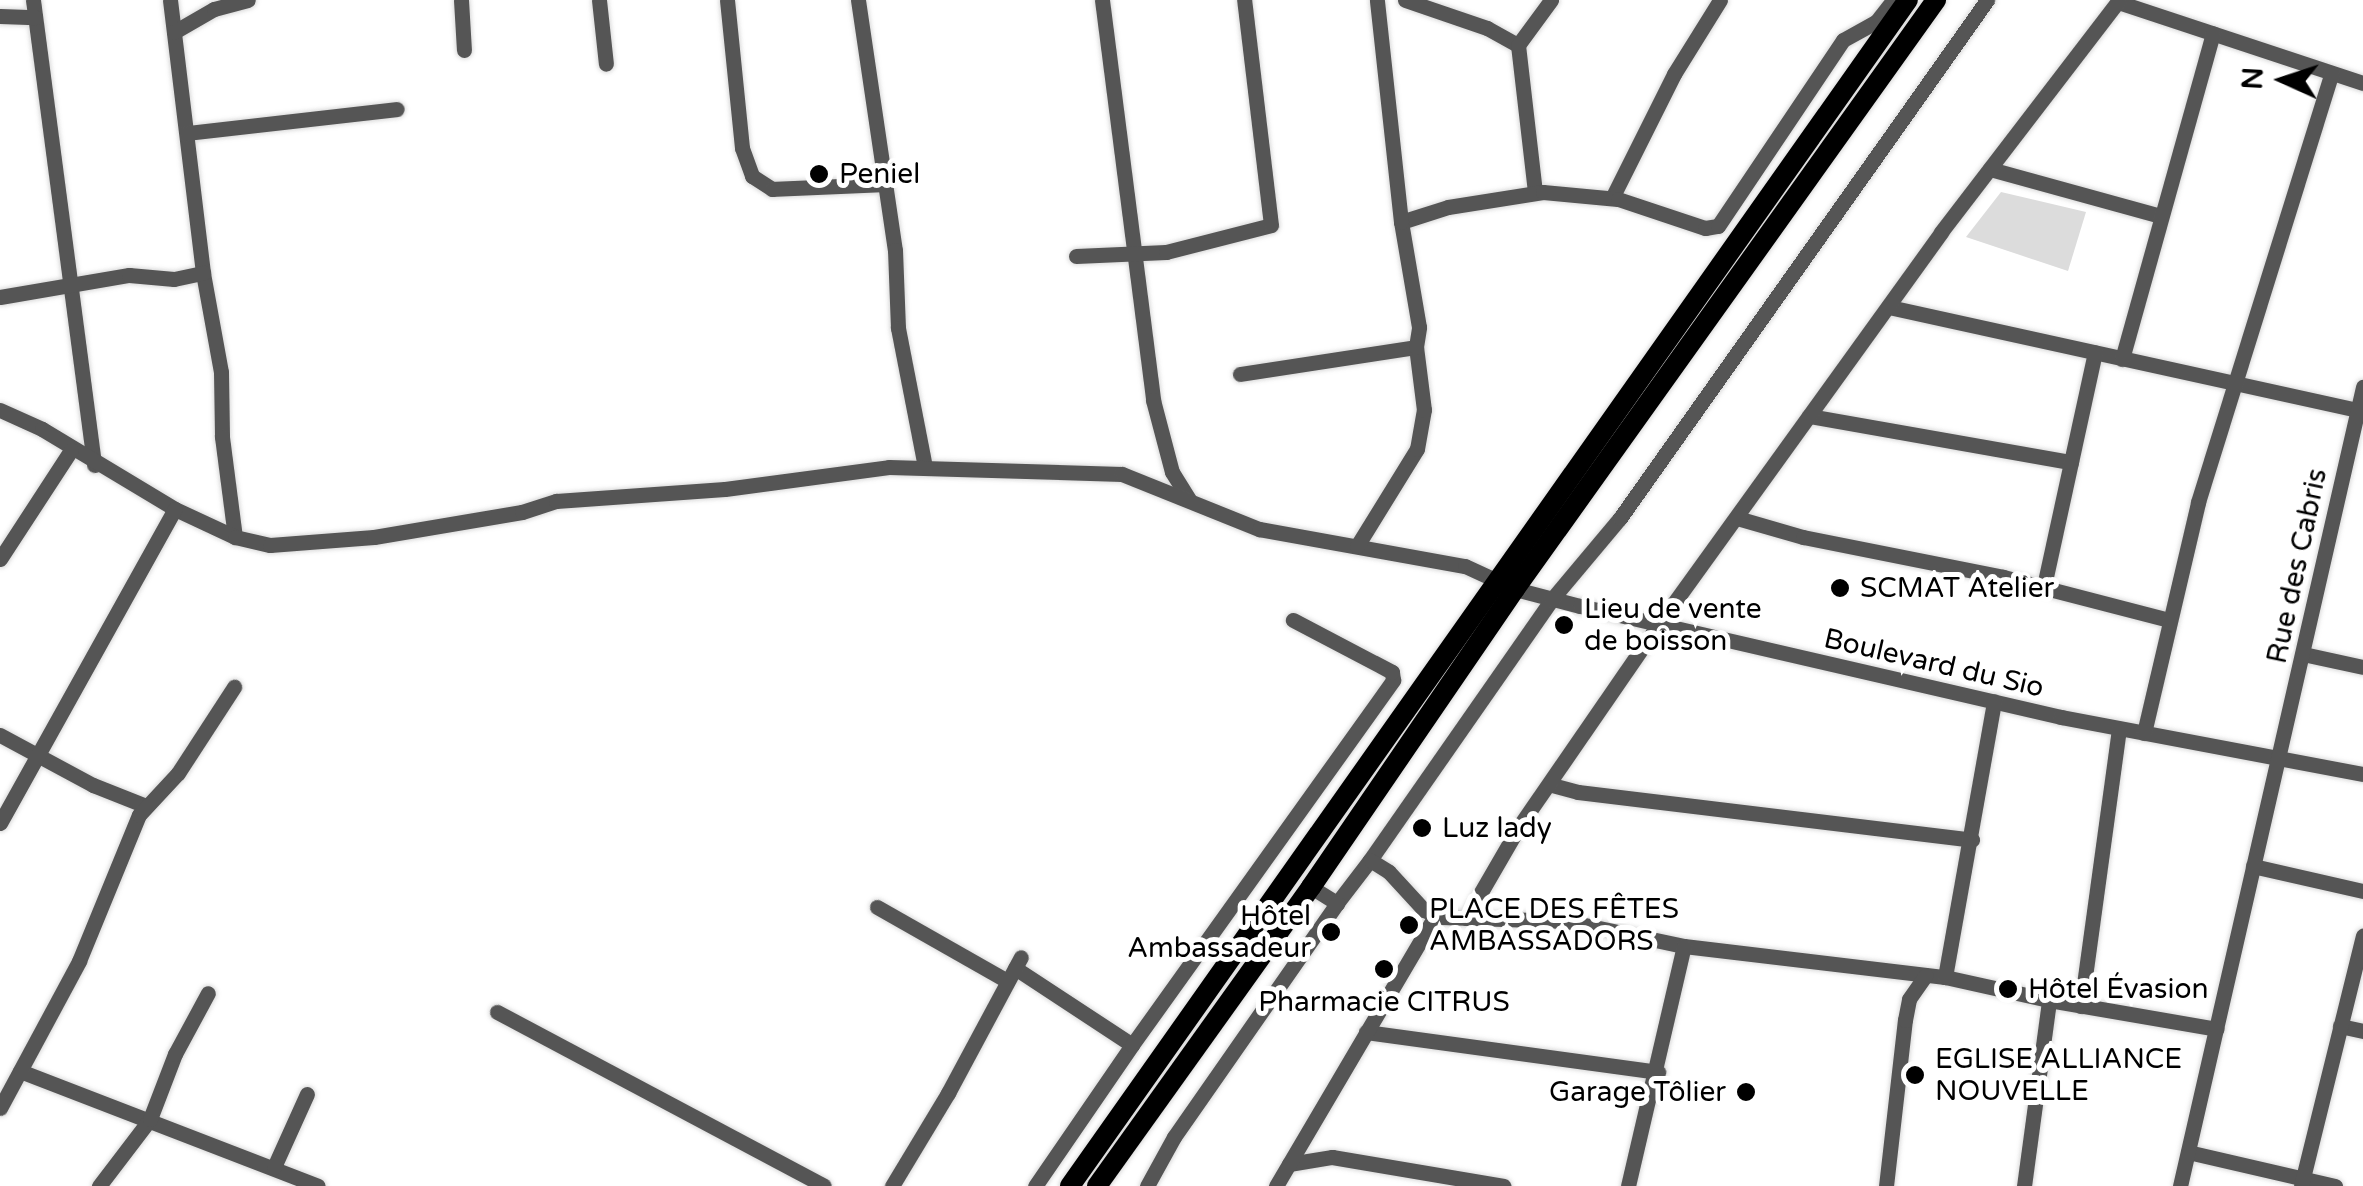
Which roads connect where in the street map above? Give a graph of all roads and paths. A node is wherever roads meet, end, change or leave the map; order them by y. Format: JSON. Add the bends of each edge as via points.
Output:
{"nodes":[{"id":1,"x":170,"y":0,"type":"edge"},
{"id":2,"x":248,"y":0,"type":"edge"},
{"id":3,"x":461,"y":0,"type":"edge"},
{"id":4,"x":599,"y":0,"type":"edge"},
{"id":5,"x":727,"y":0,"type":"edge"},
{"id":6,"x":858,"y":0,"type":"edge"},
{"id":7,"x":1102,"y":0,"type":"edge"},
{"id":8,"x":1244,"y":0,"type":"edge"},
{"id":9,"x":1378,"y":0,"type":"edge"},
{"id":10,"x":1406,"y":0,"type":"edge"},
{"id":11,"x":1466,"y":0,"type":"edge"},
{"id":12,"x":1551,"y":0,"type":"edge"},
{"id":13,"x":1720,"y":0,"type":"edge"},
{"id":14,"x":1908,"y":0,"type":"edge"},
{"id":15,"x":1936,"y":0,"type":"edge"},
{"id":16,"x":1987,"y":0,"type":"edge"},
{"id":17,"x":2118,"y":1,"type":"edge"},
{"id":18,"x":34,"y":8,"type":"edge"},
{"id":19,"x":1887,"y":15,"type":"edge"},
{"id":20,"x":0,"y":16,"type":"edge"},
{"id":21,"x":1460,"y":18,"type":"junction"},
{"id":22,"x":174,"y":32,"type":"junction"},
{"id":23,"x":2213,"y":33,"type":"junction"},
{"id":24,"x":1518,"y":45,"type":"junction"},
{"id":25,"x":464,"y":50,"type":"dead end"},
{"id":26,"x":606,"y":64,"type":"dead end"},
{"id":27,"x":2332,"y":73,"type":"junction"},
{"id":28,"x":2363,"y":83,"type":"edge"},
{"id":29,"x":397,"y":110,"type":"dead end"},
{"id":30,"x":187,"y":134,"type":"junction"},
{"id":31,"x":1990,"y":170,"type":"junction"},
{"id":32,"x":885,"y":184,"type":"junction"},
{"id":33,"x":1534,"y":192,"type":"junction"},
{"id":34,"x":1612,"y":198,"type":"junction"},
{"id":35,"x":2161,"y":216,"type":"junction"},
{"id":36,"x":1401,"y":222,"type":"junction"},
{"id":37,"x":1076,"y":256,"type":"dead end"},
{"id":38,"x":1136,"y":256,"type":"junction"},
{"id":39,"x":202,"y":272,"type":"junction"},
{"id":40,"x":74,"y":286,"type":"junction"},
{"id":41,"x":0,"y":297,"type":"edge"},
{"id":42,"x":1889,"y":307,"type":"junction"},
{"id":43,"x":1416,"y":348,"type":"junction"},
{"id":44,"x":2096,"y":353,"type":"junction"},
{"id":45,"x":2122,"y":359,"type":"junction"},
{"id":46,"x":1240,"y":374,"type":"dead end"},
{"id":47,"x":2235,"y":384,"type":"junction"},
{"id":48,"x":2363,"y":387,"type":"edge"},
{"id":49,"x":0,"y":410,"type":"edge"},
{"id":50,"x":2360,"y":410,"type":"edge"},
{"id":51,"x":1810,"y":416,"type":"junction"},
{"id":52,"x":70,"y":450,"type":"junction"},
{"id":53,"x":2071,"y":462,"type":"junction"},
{"id":54,"x":94,"y":465,"type":"junction"},
{"id":55,"x":925,"y":467,"type":"junction"},
{"id":56,"x":1189,"y":499,"type":"junction"},
{"id":57,"x":174,"y":509,"type":"junction"},
{"id":58,"x":1737,"y":518,"type":"junction"},
{"id":59,"x":235,"y":538,"type":"junction"},
{"id":60,"x":1357,"y":546,"type":"junction"},
{"id":61,"x":0,"y":559,"type":"edge"},
{"id":62,"x":1506,"y":585,"type":"junction"},
{"id":63,"x":2044,"y":586,"type":"junction"},
{"id":64,"x":1552,"y":599,"type":"junction"},
{"id":65,"x":1294,"y":620,"type":"dead end"},
{"id":66,"x":2169,"y":620,"type":"junction"},
{"id":67,"x":1658,"y":624,"type":"junction"},
{"id":68,"x":2303,"y":654,"type":"junction"},
{"id":69,"x":2363,"y":667,"type":"edge"},
{"id":70,"x":234,"y":687,"type":"dead end"},
{"id":71,"x":1994,"y":702,"type":"junction"},
{"id":72,"x":2120,"y":729,"type":"junction"},
{"id":73,"x":2144,"y":733,"type":"junction"},
{"id":74,"x":0,"y":735,"type":"edge"},
{"id":75,"x":41,"y":756,"type":"junction"},
{"id":76,"x":2281,"y":756,"type":"junction"},
{"id":77,"x":2363,"y":774,"type":"edge"},
{"id":78,"x":1552,"y":784,"type":"junction"},
{"id":79,"x":146,"y":806,"type":"junction"},
{"id":80,"x":1295,"y":821,"type":"junction"},
{"id":81,"x":0,"y":823,"type":"edge"},
{"id":82,"x":1319,"y":839,"type":"junction"},
{"id":83,"x":1972,"y":840,"type":"junction"},
{"id":84,"x":1370,"y":860,"type":"junction"},
{"id":85,"x":2254,"y":866,"type":"junction"},
{"id":86,"x":1311,"y":887,"type":"junction"},
{"id":87,"x":2363,"y":891,"type":"edge"},
{"id":88,"x":1337,"y":903,"type":"junction"},
{"id":89,"x":878,"y":907,"type":"dead end"},
{"id":90,"x":1435,"y":916,"type":"junction"},
{"id":91,"x":1466,"y":918,"type":"junction"},
{"id":92,"x":2363,"y":936,"type":"edge"},
{"id":93,"x":1684,"y":946,"type":"junction"},
{"id":94,"x":1014,"y":969,"type":"junction"},
{"id":95,"x":1926,"y":975,"type":"junction"},
{"id":96,"x":1945,"y":977,"type":"junction"},
{"id":97,"x":208,"y":993,"type":"dead end"},
{"id":98,"x":2049,"y":1000,"type":"junction"},
{"id":99,"x":2081,"y":1006,"type":"junction"},
{"id":100,"x":497,"y":1012,"type":"dead end"},
{"id":101,"x":2340,"y":1026,"type":"junction"},
{"id":102,"x":2217,"y":1028,"type":"junction"},
{"id":103,"x":2363,"y":1030,"type":"edge"},
{"id":104,"x":1366,"y":1032,"type":"junction"},
{"id":105,"x":1132,"y":1044,"type":"junction"},
{"id":106,"x":20,"y":1071,"type":"junction"},
{"id":107,"x":1658,"y":1072,"type":"junction"},
{"id":108,"x":308,"y":1094,"type":"dead end"},
{"id":109,"x":0,"y":1108,"type":"edge"},
{"id":110,"x":150,"y":1119,"type":"junction"},
{"id":111,"x":2188,"y":1152,"type":"junction"},
{"id":112,"x":1289,"y":1164,"type":"junction"},
{"id":113,"x":274,"y":1167,"type":"junction"},
{"id":114,"x":2301,"y":1183,"type":"edge"},
{"id":115,"x":1146,"y":1184,"type":"edge"},
{"id":116,"x":1497,"y":1185,"type":"edge"},
{"id":117,"x":98,"y":1186,"type":"edge"},
{"id":118,"x":318,"y":1186,"type":"edge"},
{"id":119,"x":824,"y":1186,"type":"edge"},
{"id":120,"x":892,"y":1186,"type":"edge"},
{"id":121,"x":1035,"y":1186,"type":"edge"},
{"id":122,"x":1070,"y":1186,"type":"edge"},
{"id":123,"x":1097,"y":1186,"type":"edge"},
{"id":124,"x":1276,"y":1186,"type":"edge"},
{"id":125,"x":1628,"y":1186,"type":"edge"},
{"id":126,"x":1886,"y":1186,"type":"edge"},
{"id":127,"x":2024,"y":1186,"type":"edge"},
{"id":128,"x":2180,"y":1186,"type":"edge"},
{"id":129,"x":2335,"y":1186,"type":"edge"}],
"edges":[{"from":1,"to":22,"type":"street"},
{"from":2,"to":22,"type":"street","via":[[214,9]]},
{"from":3,"to":25,"type":"street"},
{"from":4,"to":26,"type":"street"},
{"from":5,"to":32,"type":"street","via":[[742,148],[752,176],[772,189]]},
{"from":6,"to":32,"type":"street"},
{"from":7,"to":38,"type":"street"},
{"from":8,"to":38,"type":"street","via":[[1270,225]]},
{"from":9,"to":36,"type":"street"},
{"from":10,"to":21,"type":"street"},
{"from":11,"to":21,"type":"street"},
{"from":12,"to":24,"type":"street"},
{"from":13,"to":34,"type":"street"},
{"from":14,"to":19,"type":"main road"},
{"from":15,"to":62,"type":"main road"},
{"from":16,"to":64,"type":"street","via":[[1620,518]]},
{"from":17,"to":23,"type":"street"},
{"from":17,"to":31,"type":"street"},
{"from":18,"to":20,"type":"street"},
{"from":18,"to":40,"type":"street"},
{"from":19,"to":34,"type":"street","via":[[1843,40],[1718,226],[1705,228]]},
{"from":19,"to":62,"type":"main road"},
{"from":21,"to":24,"type":"street"},
{"from":22,"to":30,"type":"street"},
{"from":23,"to":27,"type":"street"},
{"from":23,"to":35,"type":"street"},
{"from":24,"to":33,"type":"street"},
{"from":27,"to":28,"type":"street"},
{"from":27,"to":47,"type":"street"},
{"from":29,"to":30,"type":"street"},
{"from":30,"to":39,"type":"street"},
{"from":31,"to":35,"type":"street"},
{"from":31,"to":42,"type":"street"},
{"from":32,"to":55,"type":"street","via":[[898,328]]},
{"from":33,"to":34,"type":"street"},
{"from":33,"to":36,"type":"street"},
{"from":35,"to":45,"type":"street"},
{"from":36,"to":43,"type":"street","via":[[1419,327]]},
{"from":37,"to":38,"type":"street"},
{"from":38,"to":56,"type":"street","via":[[1163,448]]},
{"from":39,"to":40,"type":"street"},
{"from":39,"to":59,"type":"street","via":[[221,372]]},
{"from":40,"to":41,"type":"street"},
{"from":40,"to":54,"type":"street"},
{"from":42,"to":44,"type":"street"},
{"from":42,"to":51,"type":"street"},
{"from":43,"to":46,"type":"street"},
{"from":43,"to":60,"type":"street","via":[[1421,437]]},
{"from":44,"to":45,"type":"street"},
{"from":44,"to":53,"type":"street"},
{"from":45,"to":47,"type":"street"},
{"from":47,"to":50,"type":"street"},
{"from":47,"to":66,"type":"street"},
{"from":48,"to":50,"type":"street","name":"Rue des Cabris"},
{"from":49,"to":52,"type":"street","name":"Boulevard du Sio"},
{"from":50,"to":68,"type":"street","name":"Rue des Cabris"},
{"from":51,"to":53,"type":"street"},
{"from":51,"to":58,"type":"street"},
{"from":52,"to":54,"type":"street","name":"Boulevard du Sio"},
{"from":52,"to":61,"type":"street"},
{"from":53,"to":63,"type":"street"},
{"from":54,"to":57,"type":"street","name":"Boulevard du Sio"},
{"from":55,"to":56,"type":"street","name":"Boulevard du Sio","via":[[1122,474]]},
{"from":55,"to":59,"type":"street","name":"Boulevard du Sio","via":[[556,501],[374,537],[270,545]]},
{"from":56,"to":60,"type":"street","name":"Boulevard du Sio","via":[[1259,530]]},
{"from":57,"to":59,"type":"street","name":"Boulevard du Sio"},
{"from":57,"to":75,"type":"street"},
{"from":58,"to":63,"type":"street"},
{"from":58,"to":67,"type":"street"},
{"from":60,"to":62,"type":"street","name":"Boulevard du Sio","via":[[1465,566]]},
{"from":62,"to":64,"type":"street","name":"Boulevard du Sio"},
{"from":62,"to":82,"type":"main road"},
{"from":62,"to":86,"type":"main road"},
{"from":63,"to":66,"type":"street"},
{"from":64,"to":67,"type":"street","name":"Boulevard du Sio"},
{"from":64,"to":84,"type":"street"},
{"from":65,"to":80,"type":"street","via":[[1394,676]]},
{"from":66,"to":73,"type":"street"},
{"from":67,"to":71,"type":"street","name":"Boulevard du Sio"},
{"from":67,"to":78,"type":"street"},
{"from":68,"to":69,"type":"street"},
{"from":68,"to":76,"type":"street","name":"Rue des Cabris"},
{"from":70,"to":79,"type":"street","via":[[178,772]]},
{"from":71,"to":72,"type":"street","name":"Boulevard du Sio"},
{"from":71,"to":83,"type":"street"},
{"from":72,"to":73,"type":"street","name":"Boulevard du Sio"},
{"from":72,"to":99,"type":"street"},
{"from":73,"to":76,"type":"street","name":"Boulevard du Sio"},
{"from":74,"to":75,"type":"street"},
{"from":75,"to":79,"type":"street"},
{"from":75,"to":81,"type":"street"},
{"from":76,"to":77,"type":"street","name":"Boulevard du Sio"},
{"from":76,"to":85,"type":"street","name":"Rue des Cabris"},
{"from":78,"to":83,"type":"street"},
{"from":78,"to":91,"type":"street"},
{"from":79,"to":106,"type":"street","via":[[78,961]]},
{"from":80,"to":82,"type":"street"},
{"from":80,"to":105,"type":"street"},
{"from":82,"to":122,"type":"main road"},
{"from":83,"to":96,"type":"street"},
{"from":84,"to":88,"type":"street"},
{"from":84,"to":90,"type":"street"},
{"from":85,"to":87,"type":"street"},
{"from":85,"to":102,"type":"street","name":"Rue des Cabris"},
{"from":86,"to":88,"type":"street"},
{"from":86,"to":123,"type":"main road"},
{"from":88,"to":115,"type":"street"},
{"from":89,"to":94,"type":"street"},
{"from":90,"to":91,"type":"street"},
{"from":90,"to":104,"type":"street"},
{"from":91,"to":93,"type":"street","via":[[1566,921]]},
{"from":92,"to":101,"type":"street"},
{"from":93,"to":95,"type":"street"},
{"from":93,"to":107,"type":"street"},
{"from":94,"to":105,"type":"street"},
{"from":94,"to":120,"type":"street"},
{"from":95,"to":96,"type":"street"},
{"from":95,"to":126,"type":"street","via":[[1909,999],[1905,1020]]},
{"from":96,"to":98,"type":"street"},
{"from":97,"to":110,"type":"street"},
{"from":98,"to":99,"type":"street"},
{"from":98,"to":127,"type":"street"},
{"from":99,"to":102,"type":"street"},
{"from":100,"to":119,"type":"street"},
{"from":101,"to":103,"type":"street"},
{"from":101,"to":114,"type":"street"},
{"from":102,"to":111,"type":"street","name":"Rue des Cabris"},
{"from":104,"to":107,"type":"street"},
{"from":104,"to":112,"type":"street"},
{"from":105,"to":121,"type":"street"},
{"from":106,"to":109,"type":"street"},
{"from":106,"to":110,"type":"street"},
{"from":107,"to":125,"type":"street"},
{"from":108,"to":113,"type":"street"},
{"from":110,"to":113,"type":"street"},
{"from":110,"to":117,"type":"street"},
{"from":111,"to":114,"type":"street"},
{"from":111,"to":128,"type":"street","name":"Rue des Cabris"},
{"from":112,"to":116,"type":"street","via":[[1332,1157]]},
{"from":112,"to":124,"type":"street"},
{"from":113,"to":118,"type":"street"},
{"from":114,"to":129,"type":"street"}]}
